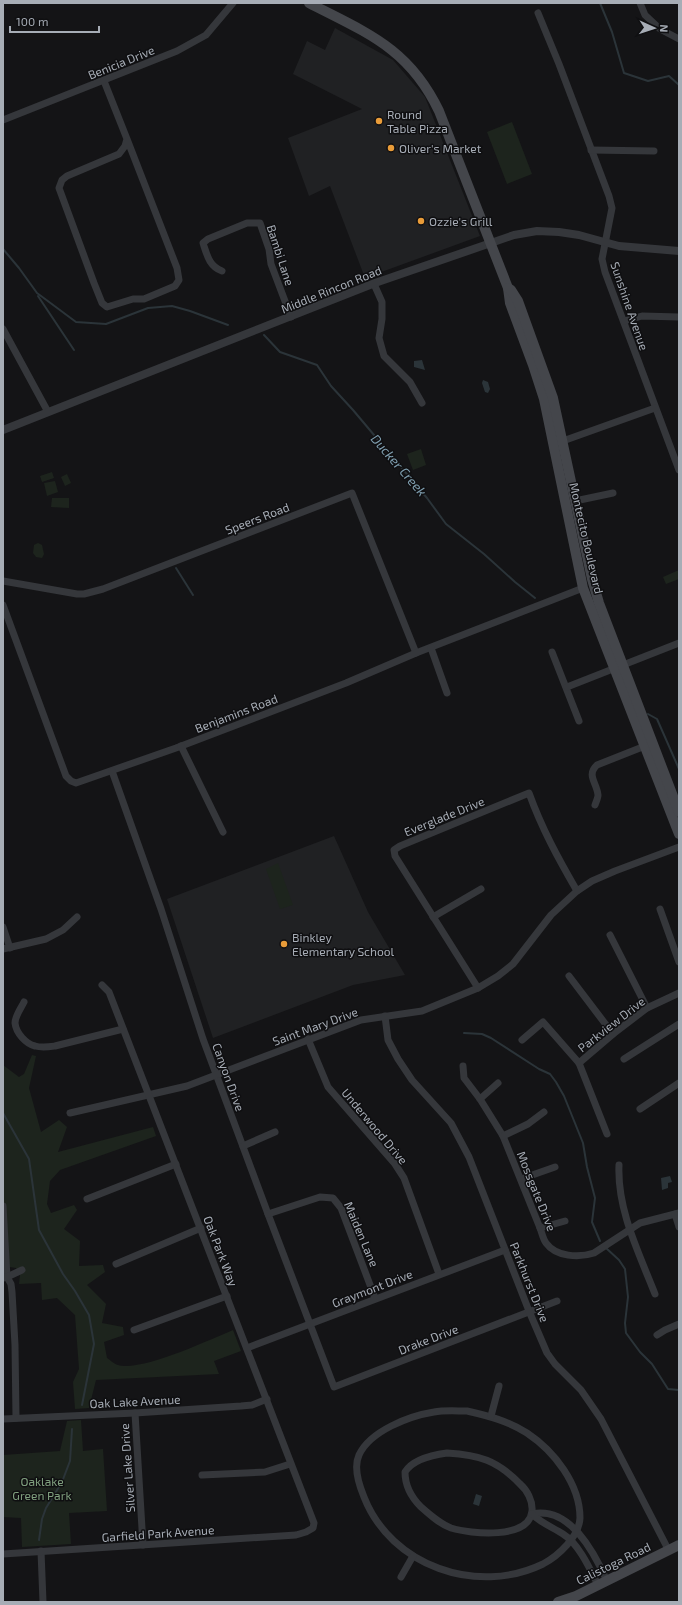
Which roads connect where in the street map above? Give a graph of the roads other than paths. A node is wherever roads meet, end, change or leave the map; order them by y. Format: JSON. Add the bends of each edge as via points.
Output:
{"nodes":[{"id":1,"x":234,"y":3,"type":"edge"},
{"id":2,"x":309,"y":3,"type":"edge"},
{"id":3,"x":640,"y":3,"type":"edge"},
{"id":4,"x":538,"y":14,"type":"dead end"},
{"id":5,"x":679,"y":39,"type":"edge"},
{"id":6,"x":104,"y":81,"type":"junction"},
{"id":7,"x":3,"y":120,"type":"edge"},
{"id":8,"x":127,"y":139,"type":"junction"},
{"id":9,"x":591,"y":150,"type":"junction"},
{"id":10,"x":654,"y":151,"type":"dead end"},
{"id":11,"x":490,"y":243,"type":"junction"},
{"id":12,"x":605,"y":243,"type":"junction"},
{"id":13,"x":679,"y":251,"type":"edge"},
{"id":14,"x":222,"y":271,"type":"dead end"},
{"id":15,"x":374,"y":284,"type":"junction"},
{"id":16,"x":679,"y":317,"type":"edge"},
{"id":17,"x":291,"y":318,"type":"junction"},
{"id":18,"x":624,"y":321,"type":"junction"},
{"id":19,"x":3,"y":329,"type":"edge"},
{"id":20,"x":422,"y":403,"type":"dead end"},
{"id":21,"x":655,"y":408,"type":"junction"},
{"id":22,"x":48,"y":412,"type":"junction"},
{"id":23,"x":3,"y":430,"type":"edge"},
{"id":24,"x":558,"y":443,"type":"junction"},
{"id":25,"x":679,"y":470,"type":"edge"},
{"id":26,"x":612,"y":493,"type":"dead end"},
{"id":27,"x":575,"y":501,"type":"junction"},
{"id":28,"x":3,"y":581,"type":"edge"},
{"id":29,"x":583,"y":588,"type":"junction"},
{"id":30,"x":3,"y":605,"type":"edge"},
{"id":31,"x":679,"y":644,"type":"edge"},
{"id":32,"x":431,"y":648,"type":"junction"},
{"id":33,"x":552,"y":652,"type":"dead end"},
{"id":34,"x":416,"y":653,"type":"junction"},
{"id":35,"x":619,"y":667,"type":"junction"},
{"id":36,"x":567,"y":687,"type":"junction"},
{"id":37,"x":447,"y":693,"type":"dead end"},
{"id":38,"x":579,"y":721,"type":"dead end"},
{"id":39,"x":181,"y":746,"type":"junction"},
{"id":40,"x":645,"y":746,"type":"junction"},
{"id":41,"x":112,"y":771,"type":"junction"},
{"id":42,"x":595,"y":804,"type":"dead end"},
{"id":43,"x":679,"y":812,"type":"edge"},
{"id":44,"x":223,"y":832,"type":"dead end"},
{"id":45,"x":679,"y":834,"type":"edge"},
{"id":46,"x":679,"y":847,"type":"edge"},
{"id":47,"x":481,"y":889,"type":"dead end"},
{"id":48,"x":577,"y":891,"type":"junction"},
{"id":49,"x":660,"y":909,"type":"dead end"},
{"id":50,"x":77,"y":917,"type":"dead end"},
{"id":51,"x":433,"y":917,"type":"junction"},
{"id":52,"x":3,"y":926,"type":"edge"},
{"id":53,"x":610,"y":934,"type":"dead end"},
{"id":54,"x":6,"y":949,"type":"edge"},
{"id":55,"x":679,"y":962,"type":"edge"},
{"id":56,"x":569,"y":976,"type":"dead end"},
{"id":57,"x":102,"y":985,"type":"dead end"},
{"id":58,"x":478,"y":988,"type":"junction"},
{"id":59,"x":679,"y":993,"type":"edge"},
{"id":60,"x":24,"y":1002,"type":"dead end"},
{"id":61,"x":647,"y":1008,"type":"junction"},
{"id":62,"x":385,"y":1016,"type":"junction"},
{"id":63,"x":679,"y":1024,"type":"edge"},
{"id":64,"x":123,"y":1029,"type":"junction"},
{"id":65,"x":613,"y":1034,"type":"junction"},
{"id":66,"x":308,"y":1039,"type":"junction"},
{"id":67,"x":522,"y":1040,"type":"dead end"},
{"id":68,"x":624,"y":1059,"type":"dead end"},
{"id":69,"x":579,"y":1063,"type":"junction"},
{"id":70,"x":463,"y":1066,"type":"dead end"},
{"id":71,"x":216,"y":1074,"type":"junction"},
{"id":72,"x":498,"y":1083,"type":"dead end"},
{"id":73,"x":679,"y":1083,"type":"edge"},
{"id":74,"x":150,"y":1094,"type":"junction"},
{"id":75,"x":480,"y":1099,"type":"junction"},
{"id":76,"x":640,"y":1109,"type":"dead end"},
{"id":77,"x":544,"y":1112,"type":"dead end"},
{"id":78,"x":70,"y":1114,"type":"dead end"},
{"id":79,"x":275,"y":1132,"type":"dead end"},
{"id":80,"x":607,"y":1134,"type":"dead end"},
{"id":81,"x":503,"y":1136,"type":"junction"},
{"id":82,"x":242,"y":1146,"type":"junction"},
{"id":83,"x":176,"y":1164,"type":"junction"},
{"id":84,"x":619,"y":1165,"type":"dead end"},
{"id":85,"x":555,"y":1167,"type":"dead end"},
{"id":86,"x":521,"y":1179,"type":"junction"},
{"id":87,"x":87,"y":1199,"type":"dead end"},
{"id":88,"x":3,"y":1206,"type":"edge"},
{"id":89,"x":268,"y":1214,"type":"junction"},
{"id":90,"x":677,"y":1214,"type":"edge"},
{"id":91,"x":564,"y":1221,"type":"dead end"},
{"id":92,"x":679,"y":1227,"type":"edge"},
{"id":93,"x":201,"y":1228,"type":"junction"},
{"id":94,"x":540,"y":1228,"type":"junction"},
{"id":95,"x":629,"y":1229,"type":"junction"},
{"id":96,"x":505,"y":1250,"type":"junction"},
{"id":97,"x":116,"y":1264,"type":"dead end"},
{"id":98,"x":22,"y":1270,"type":"dead end"},
{"id":99,"x":439,"y":1274,"type":"junction"},
{"id":100,"x":5,"y":1278,"type":"edge"},
{"id":101,"x":655,"y":1294,"type":"dead end"},
{"id":102,"x":227,"y":1296,"type":"junction"},
{"id":103,"x":376,"y":1298,"type":"junction"},
{"id":104,"x":557,"y":1301,"type":"dead end"},
{"id":105,"x":529,"y":1311,"type":"junction"},
{"id":106,"x":310,"y":1324,"type":"junction"},
{"id":107,"x":679,"y":1324,"type":"edge"},
{"id":108,"x":134,"y":1330,"type":"dead end"},
{"id":109,"x":657,"y":1335,"type":"dead end"},
{"id":110,"x":247,"y":1348,"type":"junction"},
{"id":111,"x":499,"y":1386,"type":"dead end"},
{"id":112,"x":334,"y":1387,"type":"joint"},
{"id":113,"x":267,"y":1399,"type":"junction"},
{"id":114,"x":135,"y":1413,"type":"junction"},
{"id":115,"x":491,"y":1416,"type":"junction"},
{"id":116,"x":16,"y":1418,"type":"junction"},
{"id":117,"x":3,"y":1419,"type":"edge"},
{"id":118,"x":290,"y":1464,"type":"junction"},
{"id":119,"x":202,"y":1475,"type":"dead end"},
{"id":120,"x":532,"y":1514,"type":"junction"},
{"id":121,"x":313,"y":1528,"type":"joint"},
{"id":122,"x":576,"y":1531,"type":"junction"},
{"id":123,"x":570,"y":1541,"type":"junction"},
{"id":124,"x":143,"y":1545,"type":"junction"},
{"id":125,"x":679,"y":1545,"type":"edge"},
{"id":126,"x":41,"y":1551,"type":"junction"},
{"id":127,"x":669,"y":1551,"type":"junction"},
{"id":128,"x":3,"y":1554,"type":"edge"},
{"id":129,"x":413,"y":1556,"type":"junction"},
{"id":130,"x":401,"y":1577,"type":"dead end"},
{"id":131,"x":603,"y":1583,"type":"junction"},
{"id":132,"x":43,"y":1602,"type":"edge"},
{"id":133,"x":558,"y":1602,"type":"edge"}],
"edges":[{"from":1,"to":6,"type":"street","name":"Benicia Drive","via":[[206,35],[177,51]]},
{"from":2,"to":11,"type":"main road","name":"Montecito Boulevard","via":[[387,46],[404,60],[426,86],[439,111]]},
{"from":3,"to":5,"type":"street","via":[[645,15],[660,29]]},
{"from":4,"to":9,"type":"street","name":"Sunshine Avenue"},
{"from":6,"to":7,"type":"street","name":"Benicia Drive"},
{"from":6,"to":8,"type":"street"},
{"from":8,"to":8,"type":"street","via":[[119,154],[67,176],[59,188],[102,303],[107,307],[133,299],[144,299],[175,286],[179,280],[177,268]]},
{"from":9,"to":10,"type":"street"},
{"from":9,"to":12,"type":"street","name":"Sunshine Avenue","via":[[612,208]]},
{"from":11,"to":12,"type":"street","name":"Middle Rincon Road","via":[[514,235],[542,231],[579,235]]},
{"from":11,"to":15,"type":"street","name":"Middle Rincon Road"},
{"from":11,"to":24,"type":"main road","name":"Montecito Boulevard","via":[[508,288],[518,301],[553,398]]},
{"from":12,"to":13,"type":"street","name":"Middle Rincon Road","via":[[632,248]]},
{"from":12,"to":18,"type":"street","name":"Sunshine Avenue","via":[[602,259],[605,272]]},
{"from":14,"to":17,"type":"street","name":"Bambi Lane","via":[[211,264],[203,244],[208,239],[247,223],[260,223],[271,264]]},
{"from":15,"to":17,"type":"street","name":"Middle Rincon Road"},
{"from":15,"to":20,"type":"street","via":[[382,302],[379,338],[384,356],[410,382]]},
{"from":16,"to":18,"type":"street","via":[[642,316]]},
{"from":17,"to":22,"type":"street","name":"Middle Rincon Road"},
{"from":18,"to":21,"type":"street","name":"Sunshine Avenue"},
{"from":19,"to":22,"type":"street"},
{"from":21,"to":24,"type":"street"},
{"from":21,"to":25,"type":"street","name":"Sunshine Avenue"},
{"from":22,"to":23,"type":"street","name":"Middle Rincon Road"},
{"from":24,"to":27,"type":"main road","name":"Montecito Boulevard"},
{"from":24,"to":29,"type":"main road","name":"Montecito Boulevard"},
{"from":26,"to":27,"type":"street"},
{"from":27,"to":35,"type":"main road","name":"Montecito Boulevard","via":[[592,579]]},
{"from":28,"to":34,"type":"street","name":"Speers Road","via":[[77,594],[87,593],[352,493]]},
{"from":29,"to":32,"type":"street","name":"Benjamins Road"},
{"from":29,"to":35,"type":"main road","name":"Montecito Boulevard"},
{"from":30,"to":41,"type":"street","name":"Benjamins Road","via":[[66,776],[76,783]]},
{"from":31,"to":35,"type":"street"},
{"from":32,"to":34,"type":"street","name":"Benjamins Road"},
{"from":32,"to":37,"type":"street"},
{"from":33,"to":36,"type":"street"},
{"from":34,"to":39,"type":"street","name":"Benjamins Road"},
{"from":35,"to":36,"type":"street"},
{"from":35,"to":40,"type":"main road","name":"Montecito Boulevard"},
{"from":35,"to":43,"type":"main road","name":"Montecito Boulevard"},
{"from":36,"to":38,"type":"street"},
{"from":39,"to":41,"type":"street","name":"Benjamins Road"},
{"from":39,"to":44,"type":"street"},
{"from":40,"to":42,"type":"street","via":[[593,768],[591,773],[598,795]]},
{"from":40,"to":45,"type":"main road","name":"Montecito Boulevard"},
{"from":41,"to":71,"type":"street","name":"Canyon Drive"},
{"from":46,"to":48,"type":"street","name":"Saint Mary Drive","via":[[592,881]]},
{"from":47,"to":51,"type":"street"},
{"from":48,"to":51,"type":"street","name":"Everglade Drive","via":[[539,821],[530,793],[394,850],[395,856]]},
{"from":48,"to":58,"type":"street","name":"Saint Mary Drive","via":[[551,915],[513,964]]},
{"from":49,"to":55,"type":"street"},
{"from":50,"to":54,"type":"street","via":[[63,930],[46,939]]},
{"from":51,"to":58,"type":"street","name":"Everglade Drive"},
{"from":52,"to":54,"type":"street"},
{"from":53,"to":61,"type":"street"},
{"from":56,"to":65,"type":"street"},
{"from":57,"to":64,"type":"street","name":"Oak Park Way","via":[[109,992]]},
{"from":58,"to":62,"type":"street","name":"Saint Mary Drive","via":[[422,1011]]},
{"from":59,"to":61,"type":"street","name":"Parkview Drive"},
{"from":60,"to":64,"type":"street","via":[[15,1022],[18,1032],[35,1046],[55,1046]]},
{"from":61,"to":65,"type":"street","name":"Parkview Drive"},
{"from":62,"to":66,"type":"street","name":"Saint Mary Drive","via":[[361,1020]]},
{"from":62,"to":96,"type":"street","name":"Parkhurst Drive","via":[[388,1040],[398,1059],[412,1080],[451,1123],[460,1138]]},
{"from":63,"to":68,"type":"street"},
{"from":64,"to":74,"type":"street","name":"Oak Park Way"},
{"from":65,"to":69,"type":"street","name":"Parkview Drive"},
{"from":66,"to":71,"type":"street","name":"Saint Mary Drive"},
{"from":66,"to":99,"type":"street","name":"Underwood Drive","via":[[328,1087],[395,1164],[404,1178]]},
{"from":67,"to":69,"type":"street","via":[[543,1022]]},
{"from":69,"to":80,"type":"street"},
{"from":70,"to":75,"type":"street","name":"Mossgate Drive","via":[[464,1078]]},
{"from":71,"to":74,"type":"street","name":"Saint Mary Drive","via":[[187,1086]]},
{"from":71,"to":82,"type":"street","name":"Canyon Drive"},
{"from":72,"to":75,"type":"street"},
{"from":73,"to":76,"type":"street"},
{"from":74,"to":78,"type":"street","name":"Saint Mary Drive"},
{"from":74,"to":83,"type":"street","name":"Oak Park Way"},
{"from":75,"to":81,"type":"street","name":"Mossgate Drive"},
{"from":77,"to":81,"type":"street","via":[[528,1124]]},
{"from":79,"to":82,"type":"street"},
{"from":81,"to":86,"type":"street","name":"Mossgate Drive"},
{"from":82,"to":89,"type":"street","name":"Canyon Drive"},
{"from":83,"to":87,"type":"street"},
{"from":83,"to":93,"type":"street","name":"Oak Park Way"},
{"from":84,"to":95,"type":"street","via":[[618,1181]]},
{"from":85,"to":86,"type":"street"},
{"from":86,"to":94,"type":"street","name":"Mossgate Drive"},
{"from":88,"to":100,"type":"street"},
{"from":89,"to":103,"type":"street","name":"Maiden Lane","via":[[320,1197],[334,1198],[341,1208]]},
{"from":89,"to":106,"type":"street","name":"Canyon Drive"},
{"from":90,"to":92,"type":"street"},
{"from":90,"to":95,"type":"street","name":"Mossgate Drive","via":[[640,1223]]},
{"from":91,"to":94,"type":"street"},
{"from":93,"to":97,"type":"street"},
{"from":93,"to":102,"type":"street","name":"Oak Park Way"},
{"from":94,"to":95,"type":"street","name":"Mossgate Drive","via":[[546,1243],[560,1253],[585,1256]]},
{"from":95,"to":101,"type":"street"},
{"from":96,"to":99,"type":"street","name":"Graymont Drive"},
{"from":96,"to":105,"type":"street","name":"Parkhurst Drive"},
{"from":98,"to":100,"type":"street"},
{"from":99,"to":103,"type":"street","name":"Graymont Drive"},
{"from":100,"to":116,"type":"street","via":[[11,1284],[12,1292]]},
{"from":102,"to":108,"type":"street"},
{"from":102,"to":110,"type":"street","name":"Oak Park Way"},
{"from":103,"to":106,"type":"street","name":"Graymont Drive"},
{"from":104,"to":105,"type":"street","name":"Drake Drive"},
{"from":105,"to":112,"type":"street","name":"Drake Drive"},
{"from":105,"to":127,"type":"street","name":"Parkhurst Drive","via":[[547,1353],[581,1390],[601,1419]]},
{"from":106,"to":110,"type":"street","name":"Graymont Drive"},
{"from":106,"to":112,"type":"street","name":"Canyon Drive"},
{"from":107,"to":109,"type":"street"},
{"from":110,"to":113,"type":"street","name":"Oak Park Way"},
{"from":111,"to":115,"type":"street"},
{"from":113,"to":114,"type":"street","name":"Oak Lake Avenue","via":[[240,1406]]},
{"from":113,"to":118,"type":"street","name":"Oak Park Way"},
{"from":114,"to":116,"type":"street","name":"Oak Lake Avenue"},
{"from":114,"to":124,"type":"street","name":"Silver Lake Drive"},
{"from":115,"to":122,"type":"street","via":[[528,1434],[552,1455],[565,1472],[579,1507],[580,1519]]},
{"from":115,"to":129,"type":"street","via":[[467,1411],[421,1415],[398,1423],[370,1440],[358,1456],[357,1473],[366,1501],[378,1522]]},
{"from":116,"to":117,"type":"street","name":"Oak Lake Avenue"},
{"from":118,"to":119,"type":"street","via":[[265,1472]]},
{"from":118,"to":121,"type":"street","name":"Oak Park Way","via":[[314,1523]]},
{"from":120,"to":120,"type":"street","via":[[532,1502],[522,1486],[497,1464],[482,1458],[468,1454],[436,1454],[413,1463],[405,1472],[405,1480],[419,1505],[450,1528],[472,1533],[507,1531],[525,1524]]},
{"from":120,"to":122,"type":"street","via":[[542,1512],[559,1517]]},
{"from":120,"to":123,"type":"street"},
{"from":121,"to":124,"type":"street","name":"Garfield Park Avenue","via":[[296,1535]]},
{"from":122,"to":123,"type":"street"},
{"from":122,"to":131,"type":"street","via":[[587,1543]]},
{"from":123,"to":129,"type":"street","via":[[558,1555],[543,1564],[502,1576],[451,1573]]},
{"from":123,"to":131,"type":"street"},
{"from":124,"to":126,"type":"street","name":"Garfield Park Avenue"},
{"from":125,"to":127,"type":"main road","name":"Calistoga Road"},
{"from":126,"to":128,"type":"street","name":"Garfield Park Avenue"},
{"from":126,"to":132,"type":"street"},
{"from":127,"to":131,"type":"main road","name":"Calistoga Road"},
{"from":129,"to":130,"type":"street"},
{"from":131,"to":133,"type":"main road","name":"Calistoga Road"}]}
